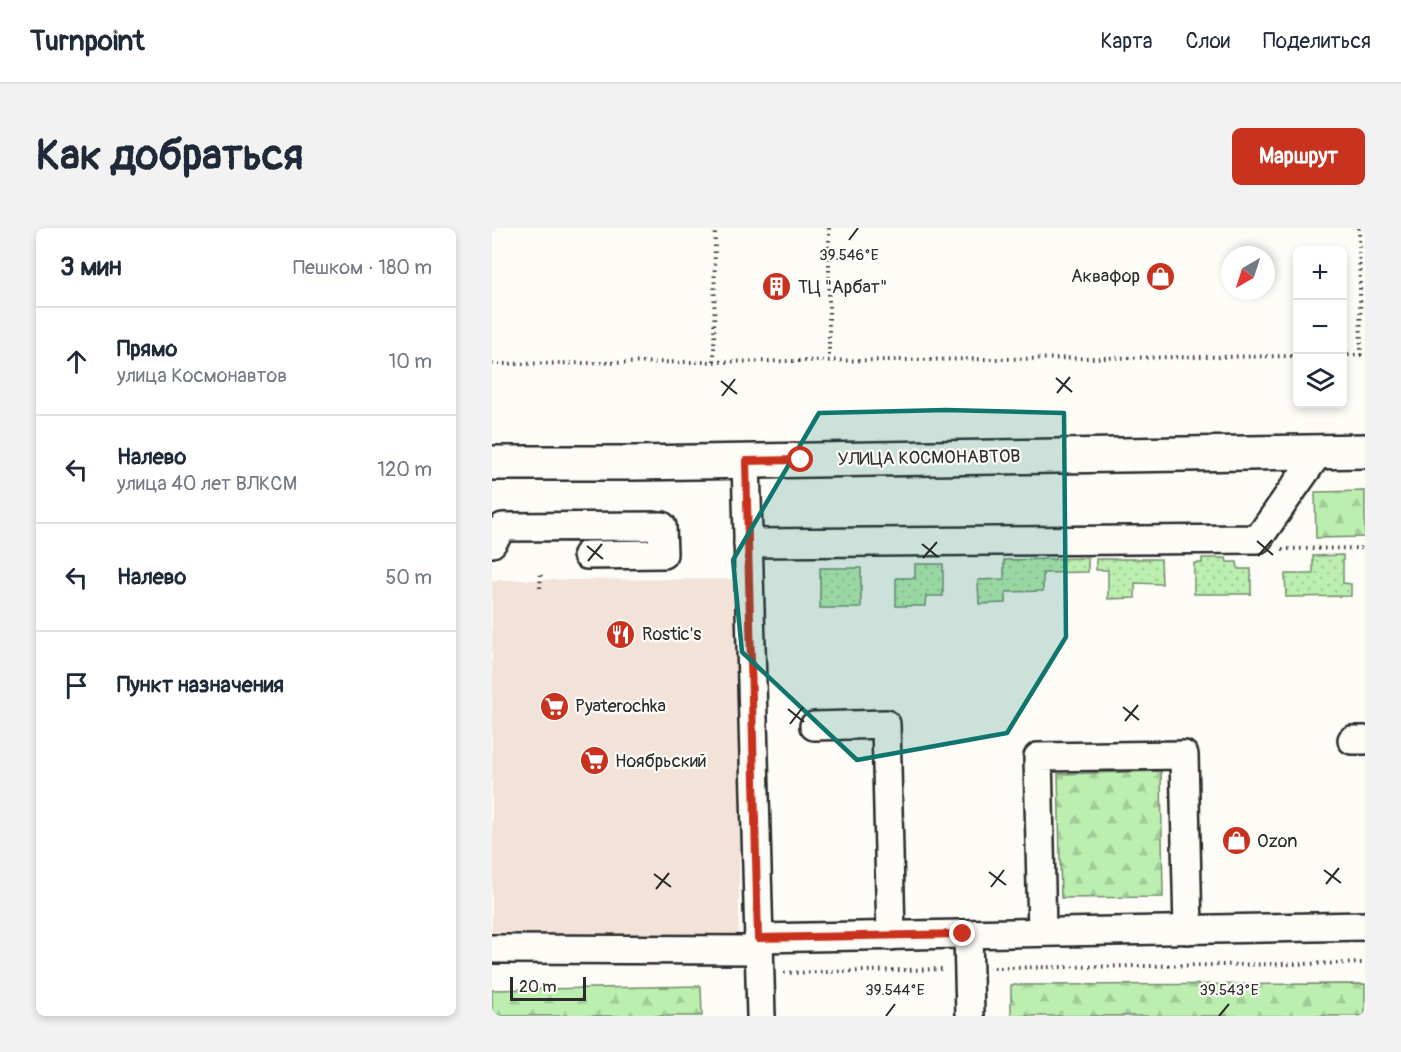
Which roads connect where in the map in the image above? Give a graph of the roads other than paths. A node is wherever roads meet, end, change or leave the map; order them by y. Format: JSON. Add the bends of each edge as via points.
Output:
{"nodes":[{"id":1,"x":1365,"y":451,"type":"edge"},
{"id":2,"x":1319,"y":452,"type":"junction"},
{"id":3,"x":746,"y":461,"type":"junction"},
{"id":4,"x":492,"y":463,"type":"edge"},
{"id":5,"x":492,"y":543,"type":"edge"},
{"id":6,"x":748,"y":543,"type":"junction"},
{"id":7,"x":587,"y":555,"type":"dead end"},
{"id":8,"x":814,"y":726,"type":"dead end"},
{"id":9,"x":1365,"y":926,"type":"edge"},
{"id":10,"x":1188,"y":930,"type":"junction"},
{"id":11,"x":1042,"y":932,"type":"junction"},
{"id":12,"x":968,"y":934,"type":"junction"},
{"id":13,"x":891,"y":936,"type":"junction"},
{"id":14,"x":492,"y":949,"type":"edge"},
{"id":15,"x":759,"y":954,"type":"junction"},
{"id":16,"x":761,"y":1016,"type":"edge"},
{"id":17,"x":970,"y":1016,"type":"edge"}],
"edges":[{"from":1,"to":2,"type":"main road","name":"УЛИЦА КОСМОНАВТОВ"},
{"from":2,"to":3,"type":"main road","name":"УЛИЦА КОСМОНАВТОВ"},
{"from":2,"to":6,"type":"street","via":[[1258,540]]},
{"from":3,"to":4,"type":"main road","name":"УЛИЦА КОСМОНАВТОВ"},
{"from":3,"to":6,"type":"street"},
{"from":5,"to":7,"type":"street","via":[[503,527],[662,526],[663,554]]},
{"from":6,"to":15,"type":"street"},
{"from":8,"to":13,"type":"street","via":[[886,724]]},
{"from":9,"to":10,"type":"street"},
{"from":10,"to":11,"type":"street"},
{"from":10,"to":11,"type":"street","via":[[1184,754],[1038,757]]},
{"from":11,"to":12,"type":"street"},
{"from":12,"to":13,"type":"street"},
{"from":12,"to":17,"type":"street"},
{"from":13,"to":15,"type":"street"},
{"from":14,"to":15,"type":"street"},
{"from":15,"to":16,"type":"street"}]}
